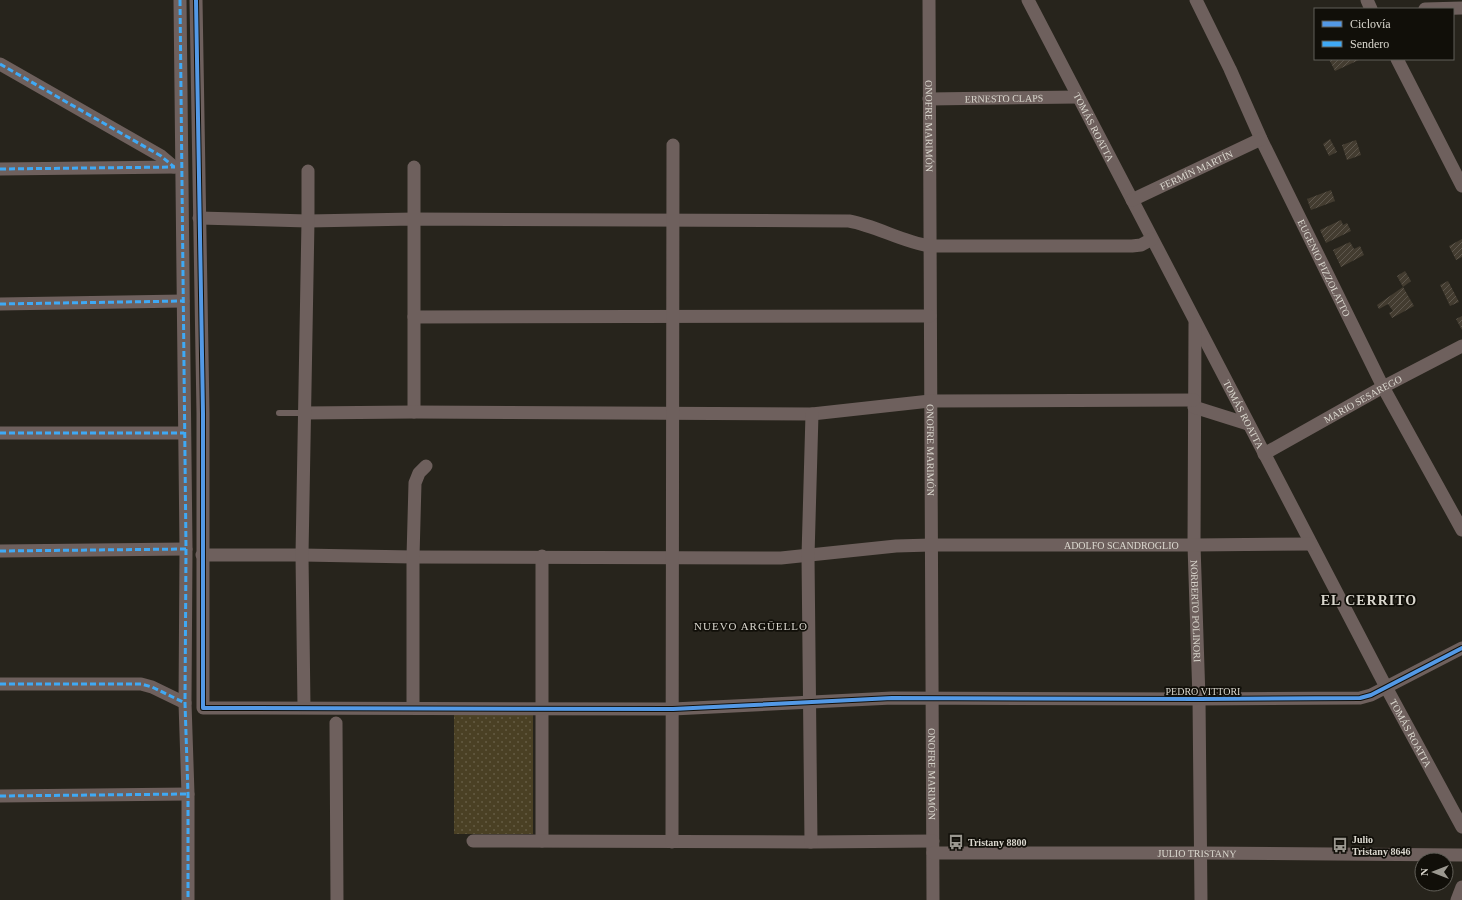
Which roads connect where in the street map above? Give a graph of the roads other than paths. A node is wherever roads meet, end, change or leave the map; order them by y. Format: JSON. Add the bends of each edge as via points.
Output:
{"nodes":[{"id":1,"x":180,"y":0,"type":"edge"},
{"id":2,"x":196,"y":0,"type":"edge"},
{"id":3,"x":929,"y":0,"type":"edge"},
{"id":4,"x":1028,"y":0,"type":"edge"},
{"id":5,"x":1196,"y":0,"type":"edge"},
{"id":6,"x":1398,"y":60,"type":"edge"},
{"id":7,"x":0,"y":64,"type":"edge"},
{"id":8,"x":1078,"y":97,"type":"junction"},
{"id":9,"x":929,"y":99,"type":"junction"},
{"id":10,"x":1261,"y":139,"type":"junction"},
{"id":11,"x":673,"y":145,"type":"dead end"},
{"id":12,"x":178,"y":167,"type":"junction"},
{"id":13,"x":414,"y":167,"type":"dead end"},
{"id":14,"x":0,"y":169,"type":"edge"},
{"id":15,"x":308,"y":171,"type":"dead end"},
{"id":16,"x":1462,"y":186,"type":"edge"},
{"id":17,"x":1132,"y":200,"type":"junction"},
{"id":18,"x":199,"y":218,"type":"junction"},
{"id":19,"x":414,"y":219,"type":"junction"},
{"id":20,"x":308,"y":221,"type":"junction"},
{"id":21,"x":673,"y":221,"type":"junction"},
{"id":22,"x":1152,"y":239,"type":"junction"},
{"id":23,"x":930,"y":246,"type":"junction"},
{"id":24,"x":183,"y":301,"type":"junction"},
{"id":25,"x":0,"y":304,"type":"edge"},
{"id":26,"x":673,"y":316,"type":"junction"},
{"id":27,"x":930,"y":316,"type":"junction"},
{"id":28,"x":414,"y":317,"type":"junction"},
{"id":29,"x":1195,"y":322,"type":"junction"},
{"id":30,"x":1462,"y":346,"type":"edge"},
{"id":31,"x":1383,"y":387,"type":"junction"},
{"id":32,"x":930,"y":401,"type":"junction"},
{"id":33,"x":1194,"y":403,"type":"junction"},
{"id":34,"x":414,"y":412,"type":"junction"},
{"id":35,"x":279,"y":413,"type":"dead end"},
{"id":36,"x":304,"y":413,"type":"junction"},
{"id":37,"x":673,"y":414,"type":"junction"},
{"id":38,"x":812,"y":414,"type":"junction"},
{"id":39,"x":1248,"y":424,"type":"junction"},
{"id":40,"x":0,"y":433,"type":"edge"},
{"id":41,"x":184,"y":433,"type":"junction"},
{"id":42,"x":1264,"y":454,"type":"junction"},
{"id":43,"x":426,"y":466,"type":"dead end"},
{"id":44,"x":1462,"y":530,"type":"edge"},
{"id":45,"x":1311,"y":544,"type":"junction"},
{"id":46,"x":931,"y":545,"type":"junction"},
{"id":47,"x":1194,"y":545,"type":"junction"},
{"id":48,"x":186,"y":549,"type":"junction"},
{"id":49,"x":0,"y":551,"type":"edge"},
{"id":50,"x":202,"y":555,"type":"junction"},
{"id":51,"x":302,"y":555,"type":"junction"},
{"id":52,"x":542,"y":556,"type":"junction"},
{"id":53,"x":808,"y":556,"type":"junction"},
{"id":54,"x":413,"y":557,"type":"junction"},
{"id":55,"x":673,"y":557,"type":"junction"},
{"id":56,"x":1462,"y":648,"type":"edge"},
{"id":57,"x":0,"y":684,"type":"edge"},
{"id":58,"x":1386,"y":687,"type":"junction"},
{"id":59,"x":933,"y":698,"type":"junction"},
{"id":60,"x":1199,"y":699,"type":"junction"},
{"id":61,"x":811,"y":702,"type":"junction"},
{"id":62,"x":185,"y":703,"type":"junction"},
{"id":63,"x":304,"y":707,"type":"junction"},
{"id":64,"x":413,"y":707,"type":"junction"},
{"id":65,"x":542,"y":707,"type":"junction"},
{"id":66,"x":673,"y":709,"type":"junction"},
{"id":67,"x":336,"y":723,"type":"dead end"},
{"id":68,"x":188,"y":794,"type":"junction"},
{"id":69,"x":0,"y":796,"type":"edge"},
{"id":70,"x":1462,"y":827,"type":"edge"},
{"id":71,"x":473,"y":841,"type":"dead end"},
{"id":72,"x":542,"y":841,"type":"junction"},
{"id":73,"x":672,"y":842,"type":"junction"},
{"id":74,"x":811,"y":842,"type":"junction"},
{"id":75,"x":933,"y":847,"type":"junction"},
{"id":76,"x":1201,"y":853,"type":"junction"},
{"id":77,"x":1462,"y":855,"type":"edge"},
{"id":78,"x":1462,"y":887,"type":"edge"},
{"id":79,"x":188,"y":900,"type":"edge"},
{"id":80,"x":337,"y":900,"type":"edge"},
{"id":81,"x":933,"y":900,"type":"edge"},
{"id":82,"x":1201,"y":900,"type":"edge"},
{"id":83,"x":1457,"y":900,"type":"edge"}],
"edges":[{"from":1,"to":12,"type":"street"},
{"from":2,"to":18,"type":"street"},
{"from":3,"to":9,"type":"street","name":"ONOFRE MARIMÓN"},
{"from":4,"to":8,"type":"street","name":"TOMÁS ROATTA"},
{"from":5,"to":10,"type":"street","name":"EUGENIO PIZZOLATTO"},
{"from":6,"to":16,"type":"street"},
{"from":7,"to":12,"type":"street"},
{"from":8,"to":9,"type":"street","name":"ERNESTO CLAPS"},
{"from":8,"to":17,"type":"street","name":"TOMÁS ROATTA"},
{"from":9,"to":23,"type":"street","name":"ONOFRE MARIMÓN"},
{"from":10,"to":17,"type":"street","name":"FERMÍN MARTÍN"},
{"from":10,"to":31,"type":"street","name":"EUGENIO PIZZOLATTO"},
{"from":11,"to":21,"type":"street"},
{"from":12,"to":14,"type":"street"},
{"from":12,"to":24,"type":"street"},
{"from":13,"to":19,"type":"street"},
{"from":15,"to":20,"type":"street"},
{"from":17,"to":22,"type":"street","name":"TOMÁS ROATTA"},
{"from":18,"to":20,"type":"street"},
{"from":18,"to":50,"type":"street","via":[[203,413]]},
{"from":19,"to":20,"type":"street"},
{"from":19,"to":21,"type":"street"},
{"from":19,"to":28,"type":"street"},
{"from":20,"to":36,"type":"street"},
{"from":21,"to":23,"type":"street","via":[[849,222],[865,224]]},
{"from":21,"to":26,"type":"street"},
{"from":22,"to":23,"type":"street","via":[[1141,245],[1132,246]]},
{"from":22,"to":29,"type":"street","name":"TOMÁS ROATTA"},
{"from":23,"to":27,"type":"street","name":"ONOFRE MARIMÓN"},
{"from":24,"to":25,"type":"street"},
{"from":24,"to":41,"type":"street"},
{"from":26,"to":27,"type":"street"},
{"from":26,"to":28,"type":"street"},
{"from":26,"to":37,"type":"street"},
{"from":27,"to":32,"type":"street","name":"ONOFRE MARIMÓN"},
{"from":28,"to":34,"type":"street"},
{"from":29,"to":33,"type":"street","name":"NORBERTO POLINORI"},
{"from":29,"to":39,"type":"street","name":"TOMÁS ROATTA"},
{"from":30,"to":31,"type":"street","name":"MARIO SESAREGO"},
{"from":31,"to":42,"type":"street","name":"MARIO SESAREGO"},
{"from":31,"to":44,"type":"street","name":"EUGENIO PIZZOLATTO"},
{"from":32,"to":33,"type":"street"},
{"from":32,"to":38,"type":"street"},
{"from":32,"to":46,"type":"street","name":"ONOFRE MARIMÓN"},
{"from":33,"to":39,"type":"street"},
{"from":33,"to":47,"type":"street","name":"NORBERTO POLINORI"},
{"from":34,"to":36,"type":"street"},
{"from":34,"to":37,"type":"street"},
{"from":35,"to":36,"type":"lane"},
{"from":36,"to":51,"type":"street"},
{"from":37,"to":38,"type":"street"},
{"from":37,"to":55,"type":"street"},
{"from":38,"to":53,"type":"street"},
{"from":39,"to":42,"type":"street","name":"TOMÁS ROATTA"},
{"from":40,"to":41,"type":"street"},
{"from":41,"to":48,"type":"street"},
{"from":42,"to":45,"type":"street","name":"TOMÁS ROATTA"},
{"from":43,"to":54,"type":"street","via":[[419,473],[415,483]]},
{"from":45,"to":47,"type":"street","name":"ADOLFO SCANDROGLIO"},
{"from":45,"to":58,"type":"street","name":"TOMÁS ROATTA"},
{"from":46,"to":47,"type":"street","name":"ADOLFO SCANDROGLIO"},
{"from":46,"to":53,"type":"street","name":"ADOLFO SCANDROGLIO","via":[[896,546]]},
{"from":46,"to":59,"type":"street","name":"ONOFRE MARIMÓN"},
{"from":47,"to":60,"type":"street","name":"NORBERTO POLINORI"},
{"from":48,"to":49,"type":"street"},
{"from":48,"to":62,"type":"street"},
{"from":50,"to":51,"type":"street","name":"ADOLFO SCANDROGLIO"},
{"from":50,"to":63,"type":"street","name":"PEDRO VITTORI","via":[[203,708]]},
{"from":51,"to":54,"type":"street","name":"ADOLFO SCANDROGLIO"},
{"from":51,"to":63,"type":"street"},
{"from":52,"to":54,"type":"street","name":"ADOLFO SCANDROGLIO"},
{"from":52,"to":55,"type":"street","name":"ADOLFO SCANDROGLIO"},
{"from":52,"to":65,"type":"street"},
{"from":53,"to":55,"type":"street","name":"ADOLFO SCANDROGLIO"},
{"from":53,"to":61,"type":"street"},
{"from":54,"to":64,"type":"street"},
{"from":55,"to":66,"type":"street"},
{"from":56,"to":58,"type":"street","name":"PEDRO VITTORI"},
{"from":57,"to":62,"type":"street","via":[[141,684]]},
{"from":58,"to":60,"type":"street","name":"PEDRO VITTORI","via":[[1360,698]]},
{"from":58,"to":70,"type":"street","name":"TOMÁS ROATTA"},
{"from":59,"to":60,"type":"street","name":"PEDRO VITTORI"},
{"from":59,"to":61,"type":"street","name":"PEDRO VITTORI"},
{"from":59,"to":75,"type":"street","name":"ONOFRE MARIMÓN"},
{"from":60,"to":76,"type":"street","name":"NORBERTO POLINORI"},
{"from":61,"to":66,"type":"street","name":"PEDRO VITTORI"},
{"from":61,"to":74,"type":"street"},
{"from":62,"to":68,"type":"street"},
{"from":63,"to":64,"type":"street","name":"PEDRO VITTORI"},
{"from":64,"to":65,"type":"street","name":"PEDRO VITTORI"},
{"from":65,"to":66,"type":"street","name":"PEDRO VITTORI"},
{"from":65,"to":72,"type":"street"},
{"from":66,"to":73,"type":"street"},
{"from":67,"to":80,"type":"street"},
{"from":68,"to":69,"type":"street"},
{"from":68,"to":79,"type":"street"},
{"from":71,"to":72,"type":"street","name":"JULIO TRISTANY"},
{"from":72,"to":73,"type":"street","name":"JULIO TRISTANY"},
{"from":73,"to":74,"type":"street","name":"JULIO TRISTANY"},
{"from":74,"to":75,"type":"street","name":"JULIO TRISTANY"},
{"from":75,"to":76,"type":"street","name":"JULIO TRISTANY"},
{"from":75,"to":81,"type":"street","name":"ONOFRE MARIMÓN"},
{"from":76,"to":77,"type":"street","name":"JULIO TRISTANY"},
{"from":76,"to":82,"type":"street","name":"NORBERTO POLINORI"},
{"from":78,"to":83,"type":"street"}]}
